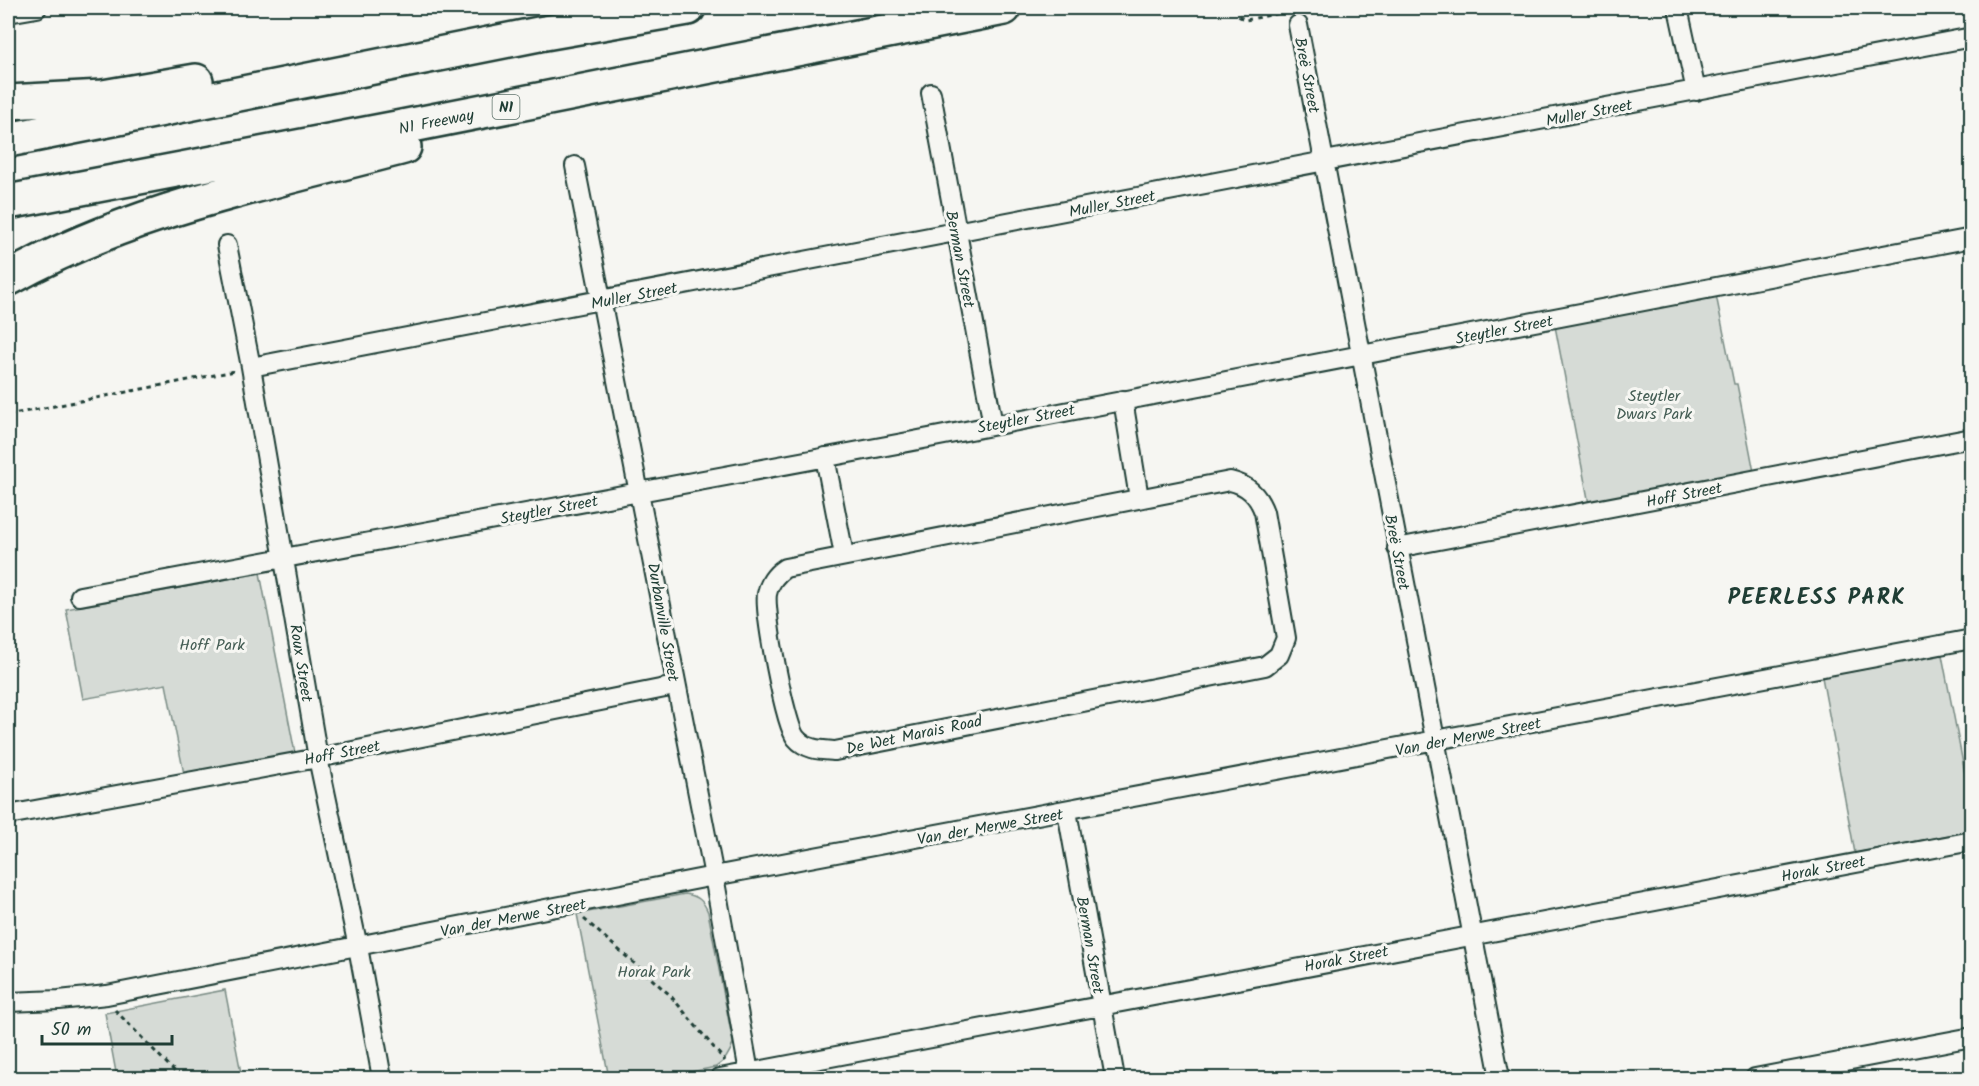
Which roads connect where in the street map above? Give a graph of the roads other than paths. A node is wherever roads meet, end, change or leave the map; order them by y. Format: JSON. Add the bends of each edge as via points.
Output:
{"nodes":[{"id":1,"x":37,"y":8,"type":"edge"},
{"id":2,"x":688,"y":8,"type":"edge"},
{"id":3,"x":1004,"y":8,"type":"edge"},
{"id":4,"x":1678,"y":8,"type":"edge"},
{"id":5,"x":8,"y":13,"type":"edge"},
{"id":6,"x":1294,"y":18,"type":"road end"},
{"id":7,"x":539,"y":34,"type":"junction"},
{"id":8,"x":1971,"y":37,"type":"edge"},
{"id":9,"x":595,"y":90,"type":"junction"},
{"id":10,"x":1696,"y":91,"type":"junction"},
{"id":11,"x":931,"y":93,"type":"dead end"},
{"id":12,"x":8,"y":102,"type":"edge"},
{"id":13,"x":8,"y":140,"type":"edge"},
{"id":14,"x":1325,"y":162,"type":"junction"},
{"id":15,"x":574,"y":166,"type":"dead end"},
{"id":16,"x":8,"y":202,"type":"edge"},
{"id":17,"x":956,"y":234,"type":"junction"},
{"id":18,"x":1971,"y":238,"type":"edge"},
{"id":19,"x":227,"y":245,"type":"dead end"},
{"id":20,"x":8,"y":279,"type":"edge"},
{"id":21,"x":600,"y":301,"type":"junction"},
{"id":22,"x":1361,"y":355,"type":"junction"},
{"id":23,"x":251,"y":368,"type":"junction"},
{"id":24,"x":1123,"y":400,"type":"junction"},
{"id":25,"x":993,"y":425,"type":"junction"},
{"id":26,"x":1971,"y":438,"type":"edge"},
{"id":27,"x":825,"y":457,"type":"junction"},
{"id":28,"x":639,"y":491,"type":"junction"},
{"id":29,"x":1139,"y":498,"type":"junction"},
{"id":30,"x":1397,"y":548,"type":"junction"},
{"id":31,"x":844,"y":555,"type":"junction"},
{"id":32,"x":285,"y":559,"type":"junction"},
{"id":33,"x":80,"y":596,"type":"dead end"},
{"id":34,"x":1971,"y":639,"type":"edge"},
{"id":35,"x":675,"y":686,"type":"junction"},
{"id":36,"x":1437,"y":742,"type":"junction"},
{"id":37,"x":318,"y":758,"type":"junction"},
{"id":38,"x":1067,"y":812,"type":"junction"},
{"id":39,"x":8,"y":815,"type":"edge"},
{"id":40,"x":1971,"y":841,"type":"edge"},
{"id":41,"x":714,"y":876,"type":"junction"},
{"id":42,"x":1473,"y":934,"type":"junction"},
{"id":43,"x":358,"y":947,"type":"junction"},
{"id":44,"x":8,"y":1002,"type":"edge"},
{"id":45,"x":1101,"y":1005,"type":"junction"},
{"id":46,"x":1971,"y":1037,"type":"edge"},
{"id":47,"x":739,"y":1076,"type":"edge"},
{"id":48,"x":382,"y":1078,"type":"edge"},
{"id":49,"x":1115,"y":1078,"type":"edge"},
{"id":50,"x":1500,"y":1078,"type":"edge"},
{"id":51,"x":1755,"y":1078,"type":"edge"}],
"edges":[{"from":1,"to":5,"type":"street"},
{"from":2,"to":7,"type":"highway"},
{"from":3,"to":9,"type":"highway","name":"N1 Freeway","number":"N1"},
{"from":4,"to":10,"type":"street"},
{"from":6,"to":14,"type":"street","name":"Breë Street"},
{"from":7,"to":12,"type":"highway","via":[[496,33],[104,97]]},
{"from":7,"to":13,"type":"highway"},
{"from":8,"to":10,"type":"street","name":"Muller Street"},
{"from":9,"to":16,"type":"highway","name":"N1 Freeway","number":"N1"},
{"from":9,"to":20,"type":"highway","via":[[532,113],[162,210],[87,238]]},
{"from":10,"to":14,"type":"street","name":"Muller Street"},
{"from":11,"to":17,"type":"street","name":"Berman Street"},
{"from":14,"to":17,"type":"street","name":"Muller Street"},
{"from":14,"to":22,"type":"street","name":"Breë Street"},
{"from":15,"to":21,"type":"street","name":"Durbanville Street"},
{"from":17,"to":21,"type":"street","name":"Muller Street"},
{"from":17,"to":25,"type":"street","name":"Berman Street"},
{"from":18,"to":22,"type":"street","name":"Steytler Street"},
{"from":19,"to":23,"type":"street","name":"Roux Street"},
{"from":21,"to":23,"type":"street","name":"Muller Street"},
{"from":21,"to":28,"type":"street","name":"Durbanville Street"},
{"from":22,"to":24,"type":"street","name":"Steytler Street"},
{"from":22,"to":30,"type":"street","name":"Breë Street"},
{"from":23,"to":32,"type":"street","name":"Roux Street"},
{"from":24,"to":25,"type":"street","name":"Steytler Street"},
{"from":24,"to":29,"type":"street"},
{"from":25,"to":27,"type":"street","name":"Steytler Street"},
{"from":26,"to":30,"type":"street","name":"Hoff Street"},
{"from":27,"to":28,"type":"street","name":"Steytler Street"},
{"from":27,"to":31,"type":"street"},
{"from":28,"to":32,"type":"street","name":"Steytler Street"},
{"from":28,"to":35,"type":"street","name":"Durbanville Street"},
{"from":29,"to":31,"type":"street","name":"De Wet Marais Road"},
{"from":29,"to":31,"type":"street","name":"De Wet Marais Road","via":[[1230,481],[1255,494],[1264,512],[1286,638],[1274,661],[1256,668],[834,751],[814,749],[797,739],[788,717],[767,596],[773,579],[785,567]]},
{"from":30,"to":36,"type":"street","name":"Breë Street"},
{"from":32,"to":33,"type":"street","name":"Steytler Street"},
{"from":32,"to":37,"type":"street","name":"Roux Street"},
{"from":34,"to":36,"type":"street","name":"Van der Merwe Street"},
{"from":35,"to":37,"type":"street","name":"Hoff Street"},
{"from":35,"to":41,"type":"street","name":"Durbanville Street"},
{"from":36,"to":38,"type":"street","name":"Van der Merwe Street"},
{"from":36,"to":42,"type":"street","name":"Breë Street"},
{"from":37,"to":39,"type":"street","name":"Hoff Street"},
{"from":37,"to":43,"type":"street","name":"Roux Street"},
{"from":38,"to":41,"type":"street","name":"Van der Merwe Street"},
{"from":38,"to":45,"type":"street","name":"Berman Street"},
{"from":40,"to":42,"type":"street","name":"Horak Street"},
{"from":41,"to":43,"type":"street","name":"Van der Merwe Street"},
{"from":41,"to":47,"type":"street","name":"Durbanville Street"},
{"from":42,"to":45,"type":"street","name":"Horak Street"},
{"from":42,"to":50,"type":"street","name":"Breë Street"},
{"from":43,"to":44,"type":"street","name":"Van der Merwe Street","via":[[107,995]]},
{"from":43,"to":48,"type":"street","name":"Roux Street"},
{"from":45,"to":47,"type":"street","name":"Horak Street"},
{"from":45,"to":49,"type":"street","name":"Berman Street"},
{"from":46,"to":51,"type":"street"}]}
